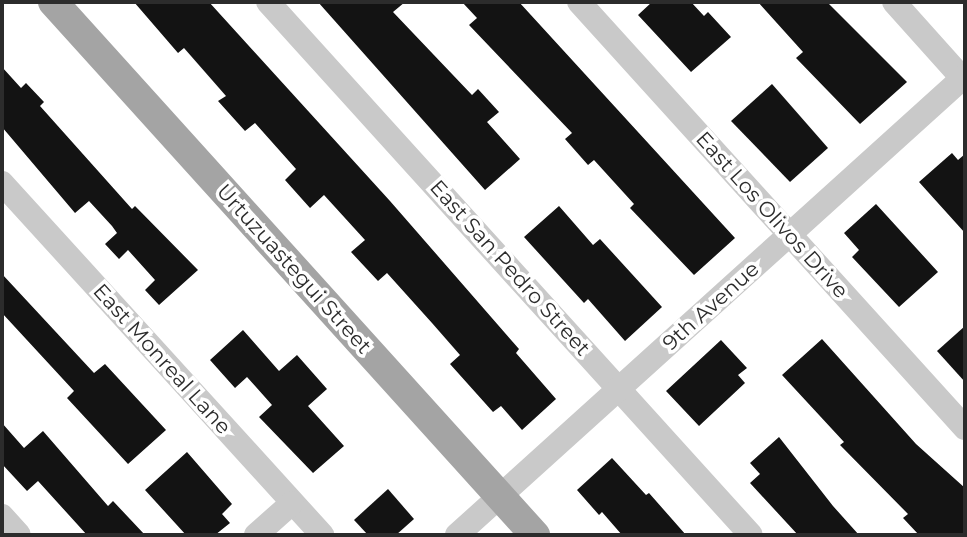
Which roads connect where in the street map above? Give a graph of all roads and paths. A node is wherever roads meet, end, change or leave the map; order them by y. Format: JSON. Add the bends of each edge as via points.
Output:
{"nodes":[{"id":1,"x":53,"y":2,"type":"edge"},
{"id":2,"x":268,"y":2,"type":"edge"},
{"id":3,"x":579,"y":2,"type":"edge"},
{"id":4,"x":894,"y":2,"type":"edge"},
{"id":5,"x":964,"y":78,"type":"edge"},
{"id":6,"x":2,"y":183,"type":"edge"},
{"id":7,"x":790,"y":234,"type":"junction"},
{"id":8,"x":619,"y":389,"type":"junction"},
{"id":9,"x":965,"y":428,"type":"edge"},
{"id":10,"x":500,"y":497,"type":"junction"},
{"id":11,"x":292,"y":503,"type":"junction"},
{"id":12,"x":2,"y":516,"type":"edge"},
{"id":13,"x":19,"y":535,"type":"edge"},
{"id":14,"x":256,"y":535,"type":"edge"},
{"id":15,"x":322,"y":535,"type":"edge"},
{"id":16,"x":457,"y":535,"type":"edge"},
{"id":17,"x":536,"y":535,"type":"edge"},
{"id":18,"x":751,"y":535,"type":"edge"}],
"edges":[{"from":1,"to":10,"type":"main road","name":"Urtuzuastegui Street"},
{"from":2,"to":8,"type":"street","name":"East San Pedro Street"},
{"from":3,"to":7,"type":"street","name":"East Los Olivos Drive"},
{"from":4,"to":5,"type":"street"},
{"from":5,"to":7,"type":"street","name":"9th Avenue"},
{"from":6,"to":11,"type":"street","name":"East Monreal Lane"},
{"from":7,"to":8,"type":"street","name":"9th Avenue"},
{"from":7,"to":9,"type":"street","name":"East Los Olivos Drive"},
{"from":8,"to":10,"type":"street","name":"9th Avenue"},
{"from":8,"to":18,"type":"street","name":"East San Pedro Street"},
{"from":10,"to":16,"type":"street","name":"9th Avenue"},
{"from":10,"to":17,"type":"main road","name":"Urtuzuastegui Street"},
{"from":11,"to":14,"type":"street"},
{"from":11,"to":15,"type":"street","name":"East Monreal Lane"},
{"from":12,"to":13,"type":"street"}]}
